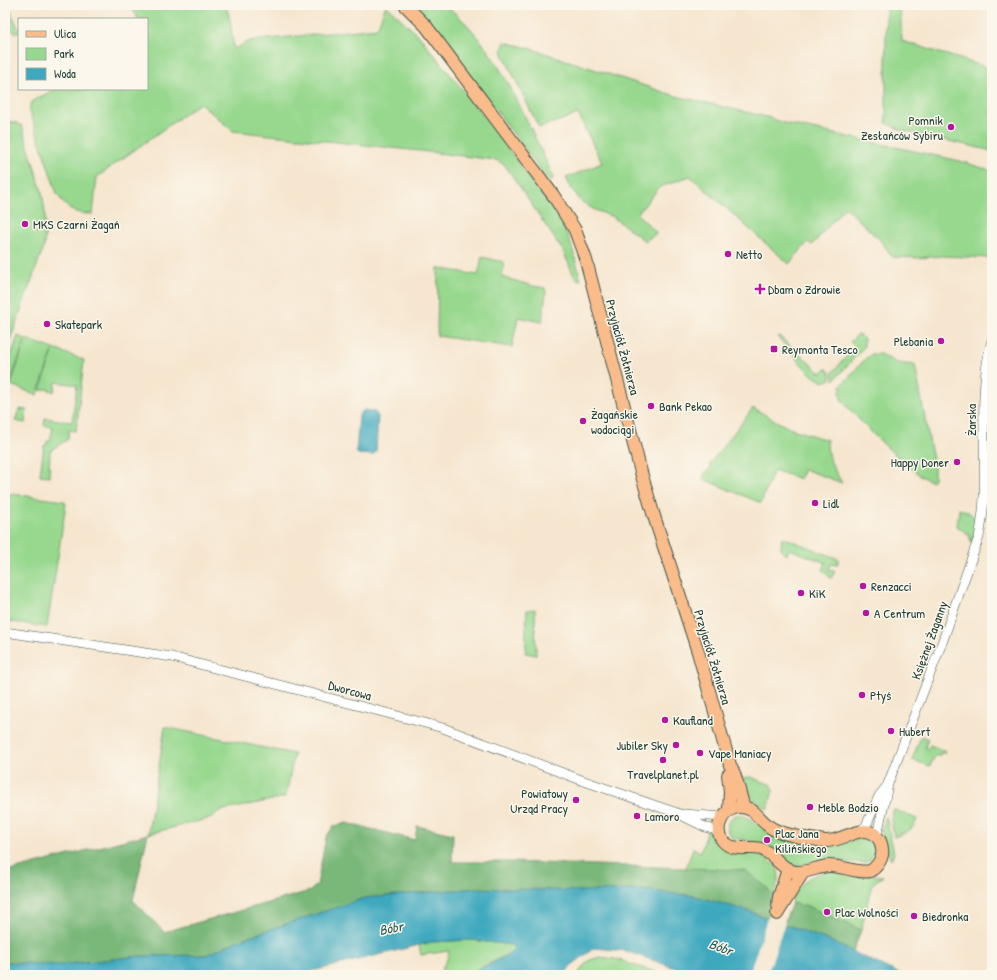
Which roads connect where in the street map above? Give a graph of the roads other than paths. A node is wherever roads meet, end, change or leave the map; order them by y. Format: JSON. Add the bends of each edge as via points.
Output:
{"nodes":[{"id":1,"x":405,"y":5,"type":"edge"},
{"id":2,"x":992,"y":340,"type":"edge"},
{"id":3,"x":984,"y":502,"type":"joint"},
{"id":4,"x":5,"y":632,"type":"edge"},
{"id":5,"x":730,"y":765,"type":"junction"},
{"id":6,"x":888,"y":784,"type":"junction"},
{"id":7,"x":744,"y":806,"type":"junction"},
{"id":8,"x":677,"y":813,"type":"junction"},
{"id":9,"x":725,"y":813,"type":"junction"},
{"id":10,"x":719,"y":831,"type":"junction"},
{"id":11,"x":860,"y":831,"type":"junction"},
{"id":12,"x":877,"y":836,"type":"junction"},
{"id":13,"x":788,"y":869,"type":"junction"},
{"id":14,"x":802,"y":872,"type":"junction"}],
"edges":[{"from":1,"to":5,"type":"main road","name":"Przyjaciół Żołnierza","via":[[431,32],[553,195],[575,230],[586,260],[650,506],[698,652]]},
{"from":2,"to":3,"type":"street","name":"Żarska","via":[[984,389]]},
{"from":3,"to":6,"type":"street","name":"Księżnej Żaganny","via":[[973,559]]},
{"from":4,"to":8,"type":"street","name":"Dworcowa","via":[[172,657],[421,722]]},
{"from":5,"to":7,"type":"main road","name":"Przyjaciół Żołnierza"},
{"from":5,"to":9,"type":"main road","name":"Przyjaciół Żołnierza","via":[[730,791]]},
{"from":6,"to":11,"type":"street","name":"Księżnej Żaganny","via":[[879,796],[866,826]]},
{"from":6,"to":12,"type":"street","name":"Księżnej Żaganny"},
{"from":7,"to":9,"type":"main road"},
{"from":7,"to":11,"type":"main road","via":[[753,810],[761,820],[775,830],[810,839],[836,841]]},
{"from":8,"to":9,"type":"street","name":"Dworcowa"},
{"from":8,"to":10,"type":"street","name":"Dworcowa"},
{"from":9,"to":10,"type":"main road","name":"Przyjaciół Żołnierza","via":[[719,824]]},
{"from":10,"to":13,"type":"main road","via":[[722,840],[728,845],[735,848],[762,849]]},
{"from":11,"to":12,"type":"main road"},
{"from":12,"to":14,"type":"main road","via":[[883,854],[874,869],[862,872],[828,866]]},
{"from":13,"to":14,"type":"main road"},
{"from":13,"to":14,"type":"main road","via":[[777,914]]}]}
